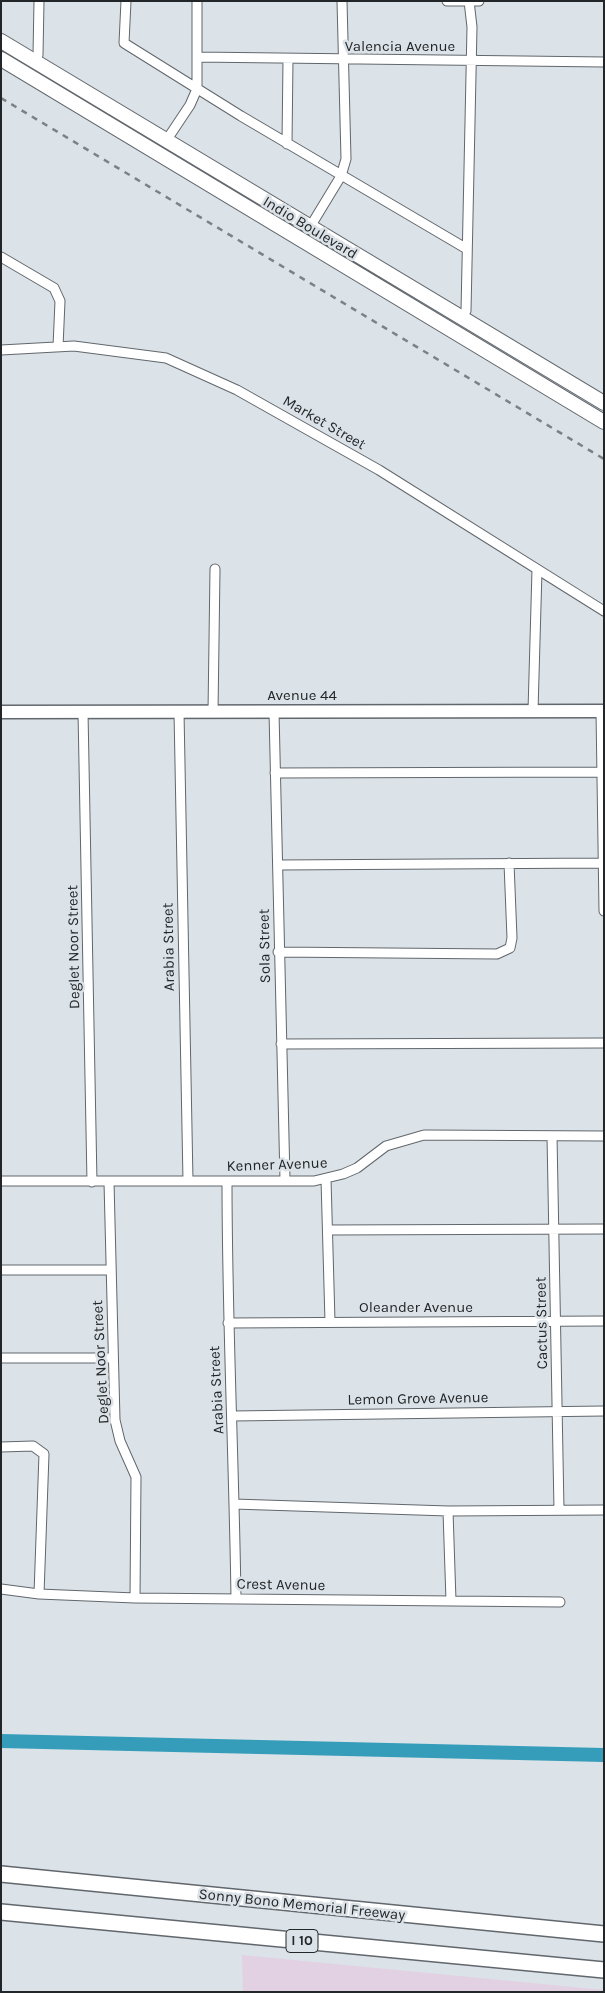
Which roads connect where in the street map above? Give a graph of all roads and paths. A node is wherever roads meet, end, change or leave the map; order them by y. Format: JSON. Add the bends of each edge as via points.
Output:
{"nodes":[{"id":1,"x":39,"y":1,"type":"edge"},
{"id":2,"x":126,"y":1,"type":"edge"},
{"id":3,"x":197,"y":1,"type":"edge"},
{"id":4,"x":342,"y":1,"type":"edge"},
{"id":5,"x":447,"y":1,"type":"edge"},
{"id":6,"x":479,"y":1,"type":"edge"},
{"id":7,"x":470,"y":2,"type":"edge"},
{"id":8,"x":1,"y":41,"type":"edge"},
{"id":9,"x":1,"y":52,"type":"edge"},
{"id":10,"x":197,"y":57,"type":"junction"},
{"id":11,"x":288,"y":59,"type":"junction"},
{"id":12,"x":1,"y":60,"type":"edge"},
{"id":13,"x":345,"y":60,"type":"junction"},
{"id":14,"x":471,"y":60,"type":"junction"},
{"id":15,"x":34,"y":61,"type":"junction"},
{"id":16,"x":604,"y":62,"type":"edge"},
{"id":17,"x":48,"y":88,"type":"junction"},
{"id":18,"x":197,"y":89,"type":"junction"},
{"id":19,"x":88,"y":113,"type":"junction"},
{"id":20,"x":166,"y":141,"type":"junction"},
{"id":21,"x":288,"y":144,"type":"junction"},
{"id":22,"x":174,"y":165,"type":"junction"},
{"id":23,"x":341,"y":176,"type":"junction"},
{"id":24,"x":231,"y":199,"type":"junction"},
{"id":25,"x":310,"y":228,"type":"junction"},
{"id":26,"x":468,"y":249,"type":"junction"},
{"id":27,"x":317,"y":251,"type":"junction"},
{"id":28,"x":1,"y":257,"type":"edge"},
{"id":29,"x":384,"y":291,"type":"junction"},
{"id":30,"x":462,"y":318,"type":"junction"},
{"id":31,"x":472,"y":343,"type":"junction"},
{"id":32,"x":58,"y":347,"type":"junction"},
{"id":33,"x":1,"y":350,"type":"edge"},
{"id":34,"x":604,"y":403,"type":"edge"},
{"id":35,"x":604,"y":422,"type":"edge"},
{"id":36,"x":215,"y":569,"type":"dead end"},
{"id":37,"x":537,"y":570,"type":"junction"},
{"id":38,"x":604,"y":611,"type":"edge"},
{"id":39,"x":533,"y":711,"type":"junction"},
{"id":40,"x":602,"y":711,"type":"edge"},
{"id":41,"x":1,"y":712,"type":"edge"},
{"id":42,"x":83,"y":712,"type":"junction"},
{"id":43,"x":179,"y":712,"type":"junction"},
{"id":44,"x":213,"y":712,"type":"junction"},
{"id":45,"x":274,"y":712,"type":"junction"},
{"id":46,"x":602,"y":772,"type":"edge"},
{"id":47,"x":276,"y":773,"type":"junction"},
{"id":48,"x":509,"y":863,"type":"junction"},
{"id":49,"x":603,"y":863,"type":"edge"},
{"id":50,"x":278,"y":865,"type":"junction"},
{"id":51,"x":604,"y":912,"type":"edge"},
{"id":52,"x":278,"y":952,"type":"junction"},
{"id":53,"x":604,"y":1043,"type":"edge"},
{"id":54,"x":281,"y":1044,"type":"junction"},
{"id":55,"x":552,"y":1136,"type":"junction"},
{"id":56,"x":604,"y":1136,"type":"edge"},
{"id":57,"x":326,"y":1179,"type":"junction"},
{"id":58,"x":285,"y":1180,"type":"junction"},
{"id":59,"x":1,"y":1181,"type":"edge"},
{"id":60,"x":188,"y":1181,"type":"junction"},
{"id":61,"x":227,"y":1181,"type":"junction"},
{"id":62,"x":92,"y":1182,"type":"junction"},
{"id":63,"x":109,"y":1182,"type":"junction"},
{"id":64,"x":554,"y":1229,"type":"junction"},
{"id":65,"x":604,"y":1229,"type":"edge"},
{"id":66,"x":328,"y":1230,"type":"junction"},
{"id":67,"x":1,"y":1270,"type":"edge"},
{"id":68,"x":111,"y":1270,"type":"junction"},
{"id":69,"x":556,"y":1321,"type":"junction"},
{"id":70,"x":604,"y":1321,"type":"edge"},
{"id":71,"x":330,"y":1322,"type":"junction"},
{"id":72,"x":228,"y":1323,"type":"junction"},
{"id":73,"x":1,"y":1358,"type":"edge"},
{"id":74,"x":113,"y":1358,"type":"junction"},
{"id":75,"x":558,"y":1410,"type":"junction"},
{"id":76,"x":604,"y":1411,"type":"edge"},
{"id":77,"x":233,"y":1416,"type":"junction"},
{"id":78,"x":1,"y":1447,"type":"edge"},
{"id":79,"x":234,"y":1504,"type":"junction"},
{"id":80,"x":559,"y":1510,"type":"junction"},
{"id":81,"x":604,"y":1510,"type":"edge"},
{"id":82,"x":448,"y":1511,"type":"junction"},
{"id":83,"x":1,"y":1589,"type":"edge"},
{"id":84,"x":39,"y":1594,"type":"junction"},
{"id":85,"x":135,"y":1598,"type":"junction"},
{"id":86,"x":236,"y":1598,"type":"junction"},
{"id":87,"x":451,"y":1601,"type":"junction"},
{"id":88,"x":560,"y":1602,"type":"dead end"},
{"id":89,"x":1,"y":1874,"type":"edge"},
{"id":90,"x":1,"y":1912,"type":"edge"},
{"id":91,"x":604,"y":1933,"type":"edge"},
{"id":92,"x":604,"y":1970,"type":"edge"}],
"edges":[{"from":1,"to":15,"type":"street","via":[[38,55]]},
{"from":2,"to":18,"type":"street","via":[[124,43]]},
{"from":3,"to":10,"type":"street"},
{"from":4,"to":13,"type":"street"},
{"from":5,"to":7,"type":"street"},
{"from":6,"to":7,"type":"street"},
{"from":7,"to":14,"type":"street"},
{"from":8,"to":15,"type":"main road","name":"Indio Boulevard"},
{"from":9,"to":15,"type":"main road","via":[[15,61]]},
{"from":10,"to":11,"type":"street","name":"Valencia Avenue"},
{"from":10,"to":18,"type":"street"},
{"from":11,"to":13,"type":"street","name":"Valencia Avenue"},
{"from":11,"to":21,"type":"street"},
{"from":12,"to":17,"type":"main road","name":"Indio Boulevard"},
{"from":13,"to":14,"type":"street","name":"Valencia Avenue"},
{"from":13,"to":23,"type":"street","via":[[346,159]]},
{"from":14,"to":16,"type":"street","name":"Valencia Avenue"},
{"from":14,"to":26,"type":"street"},
{"from":15,"to":17,"type":"main road","via":[[38,75]]},
{"from":15,"to":20,"type":"main road","name":"Indio Boulevard"},
{"from":17,"to":19,"type":"main road","name":"Indio Boulevard"},
{"from":18,"to":20,"type":"street"},
{"from":18,"to":21,"type":"street"},
{"from":19,"to":20,"type":"main road","via":[[110,119],[145,140]]},
{"from":19,"to":22,"type":"main road","name":"Indio Boulevard"},
{"from":20,"to":22,"type":"main road","via":[[164,147]]},
{"from":20,"to":25,"type":"main road","name":"Indio Boulevard"},
{"from":21,"to":23,"type":"street"},
{"from":22,"to":24,"type":"main road","name":"Indio Boulevard"},
{"from":23,"to":25,"type":"street"},
{"from":23,"to":26,"type":"street"},
{"from":24,"to":25,"type":"main road","via":[[253,205],[290,227]]},
{"from":24,"to":27,"type":"main road","name":"Indio Boulevard"},
{"from":25,"to":27,"type":"main road","via":[[310,238]]},
{"from":25,"to":30,"type":"main road","name":"Indio Boulevard"},
{"from":26,"to":30,"type":"street","via":[[466,311]]},
{"from":27,"to":29,"type":"main road","name":"Indio Boulevard"},
{"from":28,"to":32,"type":"street","via":[[54,288],[60,301]]},
{"from":29,"to":30,"type":"main road","via":[[405,296],[441,318]]},
{"from":29,"to":31,"type":"main road","name":"Indio Boulevard"},
{"from":30,"to":31,"type":"main road","via":[[464,331]]},
{"from":30,"to":34,"type":"main road","name":"Indio Boulevard"},
{"from":31,"to":35,"type":"main road","name":"Indio Boulevard"},
{"from":32,"to":33,"type":"street","name":"Market Street"},
{"from":32,"to":37,"type":"street","name":"Market Street","via":[[74,346],[166,358],[237,390],[379,470]]},
{"from":36,"to":44,"type":"street"},
{"from":37,"to":38,"type":"street","name":"Market Street"},
{"from":37,"to":39,"type":"street"},
{"from":39,"to":40,"type":"street","name":"Avenue 44"},
{"from":39,"to":45,"type":"street","name":"Avenue 44"},
{"from":40,"to":46,"type":"street"},
{"from":41,"to":42,"type":"street","name":"Avenue 44"},
{"from":42,"to":43,"type":"street","name":"Avenue 44"},
{"from":42,"to":62,"type":"street","name":"Deglet Noor Street"},
{"from":43,"to":44,"type":"street","name":"Avenue 44"},
{"from":43,"to":60,"type":"street","name":"Arabia Street"},
{"from":44,"to":45,"type":"street","name":"Avenue 44"},
{"from":45,"to":47,"type":"street","name":"Sola Street"},
{"from":46,"to":47,"type":"street"},
{"from":46,"to":49,"type":"street"},
{"from":47,"to":50,"type":"street","name":"Sola Street"},
{"from":48,"to":49,"type":"street"},
{"from":48,"to":50,"type":"street"},
{"from":48,"to":52,"type":"street","via":[[512,938],[510,948],[497,954]]},
{"from":49,"to":51,"type":"street"},
{"from":50,"to":52,"type":"street","name":"Sola Street"},
{"from":52,"to":54,"type":"street","name":"Sola Street"},
{"from":53,"to":54,"type":"street"},
{"from":54,"to":58,"type":"street","name":"Sola Street"},
{"from":55,"to":56,"type":"street","name":"Kenner Avenue"},
{"from":55,"to":57,"type":"street","name":"Kenner Avenue","via":[[424,1135],[386,1146],[357,1168]]},
{"from":55,"to":64,"type":"street","name":"Cactus Street"},
{"from":57,"to":58,"type":"street","name":"Kenner Avenue"},
{"from":57,"to":66,"type":"street"},
{"from":58,"to":61,"type":"street","name":"Kenner Avenue"},
{"from":59,"to":62,"type":"street","name":"Kenner Avenue"},
{"from":60,"to":61,"type":"street","name":"Kenner Avenue"},
{"from":60,"to":63,"type":"street","name":"Kenner Avenue"},
{"from":61,"to":72,"type":"street","name":"Arabia Street"},
{"from":62,"to":63,"type":"street","name":"Kenner Avenue"},
{"from":63,"to":68,"type":"street","name":"Deglet Noor Street"},
{"from":64,"to":65,"type":"street"},
{"from":64,"to":66,"type":"street"},
{"from":64,"to":69,"type":"street","name":"Cactus Street"},
{"from":66,"to":71,"type":"street"},
{"from":67,"to":68,"type":"street"},
{"from":68,"to":74,"type":"street","name":"Deglet Noor Street"},
{"from":69,"to":70,"type":"street","name":"Oleander Avenue"},
{"from":69,"to":71,"type":"street","name":"Oleander Avenue"},
{"from":69,"to":75,"type":"street","name":"Cactus Street"},
{"from":71,"to":72,"type":"street","name":"Oleander Avenue"},
{"from":72,"to":77,"type":"street","name":"Arabia Street"},
{"from":73,"to":74,"type":"street"},
{"from":74,"to":85,"type":"street","name":"Deglet Noor Street","via":[[115,1420],[120,1441],[136,1477]]},
{"from":75,"to":76,"type":"street","name":"Lemon Grove Avenue"},
{"from":75,"to":77,"type":"street","name":"Lemon Grove Avenue"},
{"from":75,"to":80,"type":"street","name":"Cactus Street"},
{"from":77,"to":79,"type":"street","name":"Arabia Street"},
{"from":78,"to":84,"type":"street","via":[[33,1446],[44,1454]]},
{"from":79,"to":82,"type":"street"},
{"from":79,"to":86,"type":"street","name":"Arabia Street"},
{"from":80,"to":81,"type":"street"},
{"from":80,"to":82,"type":"street"},
{"from":82,"to":87,"type":"street"},
{"from":83,"to":84,"type":"street","name":"Crest Avenue"},
{"from":84,"to":85,"type":"street","name":"Crest Avenue"},
{"from":85,"to":86,"type":"street","name":"Crest Avenue"},
{"from":86,"to":87,"type":"street","name":"Crest Avenue"},
{"from":87,"to":88,"type":"street","name":"Crest Avenue"},
{"from":89,"to":91,"type":"highway","name":"Sonny Bono Memorial Freeway"},
{"from":90,"to":92,"type":"highway","number":"I 10"}]}
